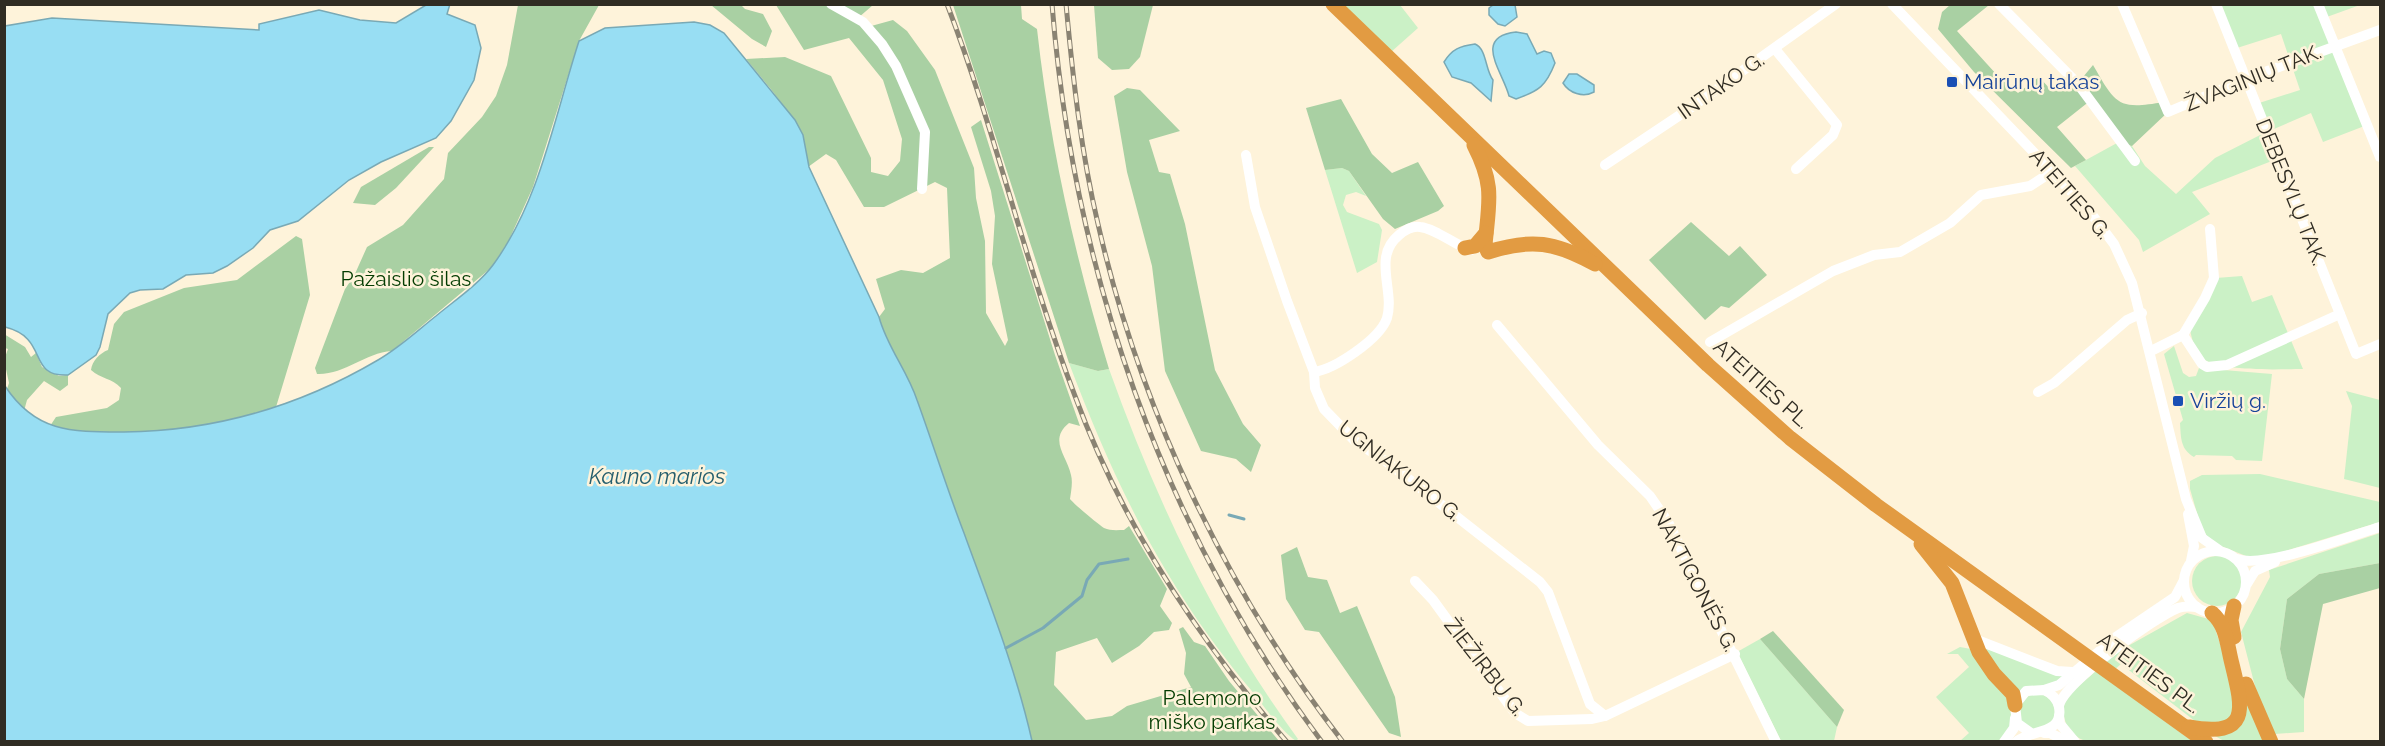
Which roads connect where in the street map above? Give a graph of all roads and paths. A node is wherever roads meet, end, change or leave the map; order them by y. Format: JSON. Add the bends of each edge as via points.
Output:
{"nodes":[{"id":1,"x":831,"y":4,"type":"edge"},
{"id":2,"x":1333,"y":4,"type":"edge"},
{"id":3,"x":1836,"y":4,"type":"edge"},
{"id":4,"x":1892,"y":4,"type":"edge"},
{"id":5,"x":1999,"y":4,"type":"edge"},
{"id":6,"x":2122,"y":4,"type":"edge"},
{"id":7,"x":2216,"y":4,"type":"edge"},
{"id":8,"x":2318,"y":4,"type":"edge"},
{"id":9,"x":2380,"y":30,"type":"edge"},
{"id":10,"x":2334,"y":46,"type":"junction"},
{"id":11,"x":1775,"y":49,"type":"junction"},
{"id":12,"x":2246,"y":79,"type":"junction"},
{"id":13,"x":1468,"y":134,"type":"junction"},
{"id":14,"x":1246,"y":155,"type":"dead end"},
{"id":15,"x":2380,"y":158,"type":"edge"},
{"id":16,"x":2135,"y":160,"type":"dead end"},
{"id":17,"x":1605,"y":165,"type":"dead end"},
{"id":18,"x":1796,"y":169,"type":"dead end"},
{"id":19,"x":2053,"y":171,"type":"junction"},
{"id":20,"x":922,"y":189,"type":"dead end"},
{"id":21,"x":2210,"y":229,"type":"dead end"},
{"id":22,"x":1486,"y":233,"type":"junction"},
{"id":23,"x":1465,"y":248,"type":"junction"},
{"id":24,"x":1488,"y":252,"type":"junction"},
{"id":25,"x":1613,"y":274,"type":"junction"},
{"id":26,"x":2142,"y":313,"type":"junction"},
{"id":27,"x":2340,"y":314,"type":"junction"},
{"id":28,"x":1497,"y":325,"type":"dead end"},
{"id":29,"x":2183,"y":335,"type":"junction"},
{"id":30,"x":1710,"y":342,"type":"dead end"},
{"id":31,"x":2380,"y":344,"type":"edge"},
{"id":32,"x":2151,"y":351,"type":"junction"},
{"id":33,"x":1314,"y":372,"type":"junction"},
{"id":34,"x":2038,"y":392,"type":"dead end"},
{"id":35,"x":2186,"y":499,"type":"junction"},
{"id":36,"x":1903,"y":524,"type":"junction"},
{"id":37,"x":2380,"y":526,"type":"edge"},
{"id":38,"x":2219,"y":550,"type":"junction"},
{"id":39,"x":2289,"y":555,"type":"junction"},
{"id":40,"x":2237,"y":559,"type":"junction"},
{"id":41,"x":2191,"y":561,"type":"junction"},
{"id":42,"x":2184,"y":580,"type":"junction"},
{"id":43,"x":1415,"y":581,"type":"dead end"},
{"id":44,"x":2246,"y":585,"type":"junction"},
{"id":45,"x":2234,"y":606,"type":"junction"},
{"id":46,"x":2197,"y":607,"type":"junction"},
{"id":47,"x":2212,"y":613,"type":"junction"},
{"id":48,"x":1972,"y":638,"type":"junction"},
{"id":49,"x":1735,"y":654,"type":"junction"},
{"id":50,"x":2072,"y":672,"type":"junction"},
{"id":51,"x":2044,"y":690,"type":"junction"},
{"id":52,"x":2015,"y":711,"type":"junction"},
{"id":53,"x":2059,"y":711,"type":"junction"},
{"id":54,"x":1605,"y":716,"type":"junction"},
{"id":55,"x":2187,"y":727,"type":"junction"},
{"id":56,"x":2031,"y":733,"type":"junction"},
{"id":57,"x":2043,"y":733,"type":"junction"},
{"id":58,"x":1776,"y":741,"type":"edge"},
{"id":59,"x":2004,"y":741,"type":"edge"},
{"id":60,"x":2016,"y":741,"type":"edge"},
{"id":61,"x":2068,"y":741,"type":"edge"},
{"id":62,"x":2075,"y":741,"type":"edge"},
{"id":63,"x":2206,"y":741,"type":"edge"},
{"id":64,"x":2271,"y":741,"type":"edge"}],
"edges":[{"from":1,"to":20,"type":"street","via":[[862,22],[896,66],[925,132]]},
{"from":2,"to":13,"type":"highway","name":"ATEITIES PL."},
{"from":3,"to":11,"type":"street","name":"INTAKO G."},
{"from":4,"to":19,"type":"street","name":"ATEITIES G."},
{"from":5,"to":16,"type":"street","via":[[2078,84]]},
{"from":6,"to":12,"type":"street","name":"ŽVAGINIŲ TAK.","via":[[2168,112]]},
{"from":7,"to":12,"type":"street","name":"DEBESYLŲ TAK."},
{"from":8,"to":10,"type":"street"},
{"from":9,"to":10,"type":"street","name":"ŽVAGINIŲ TAK."},
{"from":10,"to":12,"type":"street","name":"ŽVAGINIŲ TAK."},
{"from":10,"to":15,"type":"street"},
{"from":11,"to":17,"type":"street","name":"INTAKO G."},
{"from":11,"to":18,"type":"street","via":[[1837,121],[1833,135]]},
{"from":12,"to":27,"type":"street","name":"DEBESYLŲ TAK."},
{"from":13,"to":22,"type":"highway","via":[[1489,178]]},
{"from":13,"to":25,"type":"highway","name":"ATEITIES PL."},
{"from":14,"to":33,"type":"street","name":"UGNIAKURO G.","via":[[1255,207]]},
{"from":19,"to":26,"type":"street","name":"ATEITIES G.","via":[[2105,229]]},
{"from":19,"to":30,"type":"street","via":[[2030,186],[1981,195],[1950,223],[1900,252],[1874,255],[1833,271]]},
{"from":21,"to":29,"type":"street","via":[[2214,278]]},
{"from":22,"to":23,"type":"highway","via":[[1475,246]]},
{"from":22,"to":24,"type":"highway"},
{"from":23,"to":24,"type":"street"},
{"from":23,"to":33,"type":"street","via":[[1421,227],[1401,233],[1386,253],[1388,310],[1382,328],[1340,364]]},
{"from":24,"to":25,"type":"highway","via":[[1523,243],[1542,243],[1561,247]]},
{"from":25,"to":36,"type":"highway","name":"ATEITIES PL.","via":[[1761,414]]},
{"from":26,"to":32,"type":"street","name":"ATEITIES G."},
{"from":26,"to":34,"type":"street","via":[[2127,320],[2054,383]]},
{"from":27,"to":29,"type":"street","via":[[2217,367],[2202,364]]},
{"from":27,"to":31,"type":"street","name":"DEBESYLŲ TAK.","via":[[2356,354]]},
{"from":28,"to":49,"type":"street","name":"NAKTIGONĖS G.","via":[[1598,445],[1650,496],[1668,522]]},
{"from":29,"to":32,"type":"street"},
{"from":32,"to":35,"type":"street","name":"ATEITIES G."},
{"from":33,"to":54,"type":"street","name":"UGNIAKURO G.","via":[[1315,388],[1324,409],[1355,441],[1388,462],[1540,582],[1548,592],[1590,704]]},
{"from":35,"to":38,"type":"street","name":"ATEITIES G.","via":[[2202,538]]},
{"from":35,"to":41,"type":"street","name":"ATEITIES G.","via":[[2194,546]]},
{"from":36,"to":48,"type":"highway","via":[[1952,583]]},
{"from":36,"to":55,"type":"highway","name":"ATEITIES PL."},
{"from":37,"to":39,"type":"street"},
{"from":38,"to":40,"type":"street"},
{"from":38,"to":41,"type":"street","via":[[2204,552]]},
{"from":39,"to":40,"type":"street","via":[[2252,562]]},
{"from":39,"to":44,"type":"street","via":[[2255,571]]},
{"from":40,"to":44,"type":"street","via":[[2245,571]]},
{"from":41,"to":42,"type":"street"},
{"from":42,"to":46,"type":"street","via":[[2187,595]]},
{"from":42,"to":50,"type":"street","via":[[2175,597]]},
{"from":43,"to":54,"type":"street","name":"ŽIEŽIRBŲ G.","via":[[1522,718],[1528,721]]},
{"from":44,"to":45,"type":"street"},
{"from":45,"to":47,"type":"street"},
{"from":45,"to":64,"type":"highway","via":[[2231,620],[2241,667]]},
{"from":46,"to":47,"type":"street"},
{"from":46,"to":53,"type":"street","via":[[2173,611],[2116,648],[2065,691]]},
{"from":47,"to":55,"type":"highway","via":[[2224,627],[2241,694],[2241,709],[2236,720],[2220,730]]},
{"from":48,"to":50,"type":"street","via":[[2057,671]]},
{"from":48,"to":52,"type":"highway","via":[[1986,663],[2013,694]]},
{"from":49,"to":54,"type":"street","name":"ŽIEŽIRBŲ G."},
{"from":49,"to":58,"type":"street","name":"NAKTIGONĖS G."},
{"from":50,"to":51,"type":"street","via":[[2059,685]]},
{"from":51,"to":52,"type":"street","via":[[2026,691]]},
{"from":51,"to":53,"type":"street","via":[[2053,696]]},
{"from":52,"to":56,"type":"street","via":[[2021,728]]},
{"from":52,"to":59,"type":"street","via":[[2014,728]]},
{"from":53,"to":57,"type":"street","via":[[2053,727]]},
{"from":53,"to":62,"type":"street","via":[[2064,730]]},
{"from":55,"to":63,"type":"highway","name":"ATEITIES PL."},
{"from":56,"to":57,"type":"street"},
{"from":56,"to":60,"type":"street"},
{"from":57,"to":61,"type":"street"}]}
